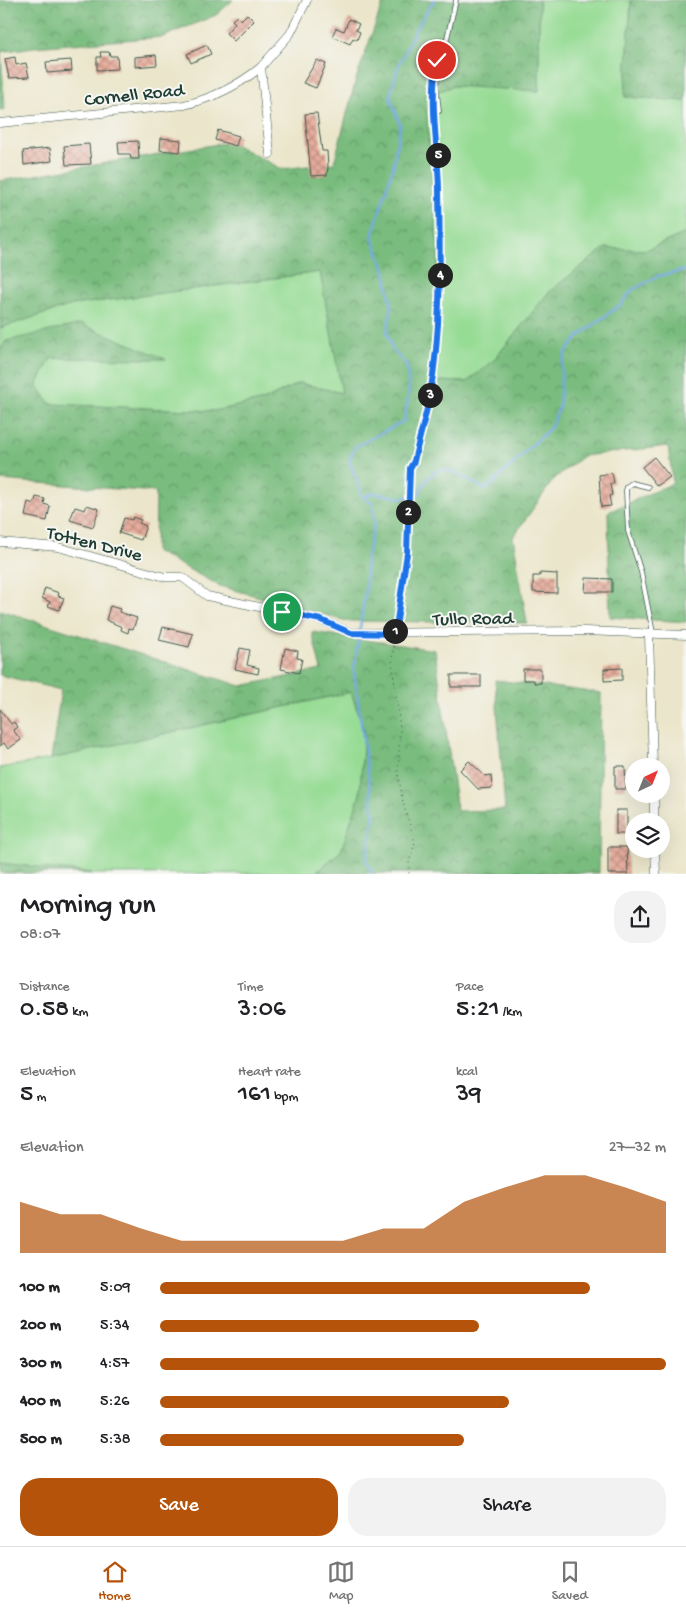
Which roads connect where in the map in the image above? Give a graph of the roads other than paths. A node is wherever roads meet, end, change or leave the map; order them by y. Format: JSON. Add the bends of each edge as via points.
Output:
{"nodes":[{"id":1,"x":307,"y":0,"type":"edge"},
{"id":2,"x":456,"y":0,"type":"edge"},
{"id":3,"x":261,"y":67,"type":"junction"},
{"id":4,"x":437,"y":111,"type":"road end"},
{"id":5,"x":0,"y":123,"type":"edge"},
{"id":6,"x":270,"y":154,"type":"dead end"},
{"id":7,"x":648,"y":487,"type":"dead end"},
{"id":8,"x":0,"y":542,"type":"edge"},
{"id":9,"x":182,"y":577,"type":"joint"},
{"id":10,"x":651,"y":635,"type":"junction"},
{"id":11,"x":686,"y":635,"type":"edge"},
{"id":12,"x":653,"y":758,"type":"edge"},
{"id":13,"x":655,"y":858,"type":"edge"},
{"id":14,"x":656,"y":874,"type":"edge"}],
"edges":[{"from":1,"to":3,"type":"street","name":"Cornell Road","via":[[290,34]]},
{"from":2,"to":4,"type":"lane","via":[[436,85]]},
{"from":3,"to":5,"type":"street","name":"Cornell Road","via":[[216,96],[184,105]]},
{"from":3,"to":6,"type":"street"},
{"from":7,"to":10,"type":"lane","via":[[632,483],[626,490],[628,531],[641,572]]},
{"from":8,"to":9,"type":"street","name":"Totten Drive","via":[[58,547],[165,577]]},
{"from":9,"to":10,"type":"street","name":"Tullo Road","via":[[207,596],[321,620],[351,633],[584,631]]},
{"from":10,"to":11,"type":"street","name":"Tullo Road"},
{"from":10,"to":12,"type":"street"},
{"from":13,"to":14,"type":"street"}]}
